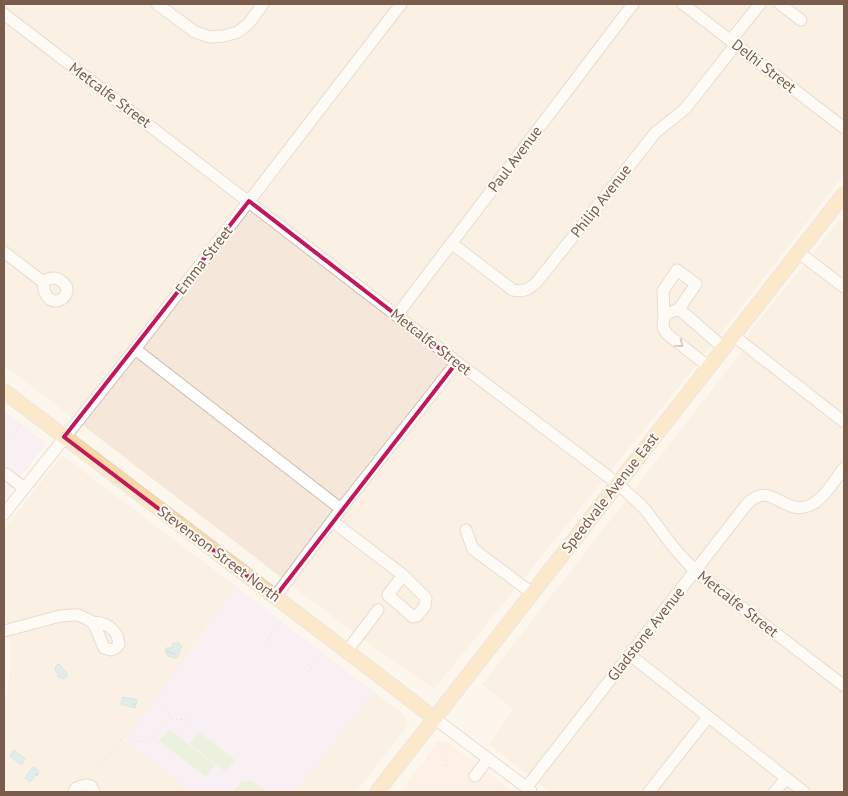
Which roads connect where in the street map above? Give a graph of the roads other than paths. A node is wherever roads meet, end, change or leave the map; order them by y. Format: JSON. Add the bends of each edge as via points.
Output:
{"nodes":[{"id":1,"x":156,"y":4,"type":"edge"},
{"id":2,"x":264,"y":4,"type":"edge"},
{"id":3,"x":401,"y":4,"type":"edge"},
{"id":4,"x":633,"y":4,"type":"edge"},
{"id":5,"x":682,"y":4,"type":"edge"},
{"id":6,"x":760,"y":4,"type":"edge"},
{"id":7,"x":780,"y":4,"type":"edge"},
{"id":8,"x":4,"y":14,"type":"edge"},
{"id":9,"x":801,"y":20,"type":"dead end"},
{"id":10,"x":734,"y":42,"type":"junction"},
{"id":11,"x":844,"y":128,"type":"edge"},
{"id":12,"x":844,"y":194,"type":"edge"},
{"id":13,"x":249,"y":201,"type":"junction"},
{"id":14,"x":451,"y":243,"type":"junction"},
{"id":15,"x":4,"y":252,"type":"edge"},
{"id":16,"x":798,"y":252,"type":"junction"},
{"id":17,"x":43,"y":282,"type":"dead end"},
{"id":18,"x":844,"y":288,"type":"edge"},
{"id":19,"x":679,"y":309,"type":"junction"},
{"id":20,"x":396,"y":315,"type":"junction"},
{"id":21,"x":664,"y":315,"type":"junction"},
{"id":22,"x":734,"y":336,"type":"junction"},
{"id":23,"x":724,"y":349,"type":"junction"},
{"id":24,"x":135,"y":350,"type":"junction"},
{"id":25,"x":457,"y":362,"type":"junction"},
{"id":26,"x":709,"y":367,"type":"junction"},
{"id":27,"x":4,"y":391,"type":"edge"},
{"id":28,"x":844,"y":422,"type":"edge"},
{"id":29,"x":64,"y":437,"type":"junction"},
{"id":30,"x":844,"y":468,"type":"edge"},
{"id":31,"x":6,"y":474,"type":"dead end"},
{"id":32,"x":618,"y":484,"type":"junction"},
{"id":33,"x":24,"y":488,"type":"junction"},
{"id":34,"x":341,"y":509,"type":"junction"},
{"id":35,"x":4,"y":514,"type":"edge"},
{"id":36,"x":332,"y":520,"type":"junction"},
{"id":37,"x":466,"y":530,"type":"dead end"},
{"id":38,"x":696,"y":571,"type":"junction"},
{"id":39,"x":403,"y":576,"type":"junction"},
{"id":40,"x":532,"y":593,"type":"junction"},
{"id":41,"x":388,"y":595,"type":"junction"},
{"id":42,"x":275,"y":597,"type":"junction"},
{"id":43,"x":92,"y":622,"type":"dead end"},
{"id":44,"x":4,"y":631,"type":"edge"},
{"id":45,"x":347,"y":651,"type":"junction"},
{"id":46,"x":630,"y":655,"type":"junction"},
{"id":47,"x":844,"y":686,"type":"edge"},
{"id":48,"x":708,"y":717,"type":"junction"},
{"id":49,"x":434,"y":718,"type":"junction"},
{"id":50,"x":488,"y":759,"type":"junction"},
{"id":51,"x":475,"y":776,"type":"dead end"},
{"id":52,"x":786,"y":778,"type":"junction"},
{"id":53,"x":91,"y":789,"type":"edge"},
{"id":54,"x":529,"y":790,"type":"edge"},
{"id":55,"x":381,"y":791,"type":"edge"},
{"id":56,"x":74,"y":792,"type":"edge"},
{"id":57,"x":649,"y":792,"type":"edge"},
{"id":58,"x":775,"y":792,"type":"edge"},
{"id":59,"x":804,"y":792,"type":"edge"}],
"edges":[{"from":1,"to":2,"type":"street","via":[[195,32],[210,37],[238,32]]},
{"from":3,"to":13,"type":"street","name":"Emma Street"},
{"from":4,"to":14,"type":"street","name":"Paul Avenue"},
{"from":5,"to":10,"type":"street","name":"Delhi Street"},
{"from":6,"to":10,"type":"street","name":"Philip Avenue"},
{"from":7,"to":9,"type":"street"},
{"from":8,"to":13,"type":"street","name":"Metcalfe Street"},
{"from":10,"to":11,"type":"street","name":"Delhi Street"},
{"from":10,"to":14,"type":"street","name":"Philip Avenue","via":[[685,110],[656,132],[530,289],[512,290]]},
{"from":12,"to":16,"type":"main road","name":"Speedvale Avenue East"},
{"from":13,"to":20,"type":"street","name":"Metcalfe Street"},
{"from":13,"to":24,"type":"street","name":"Emma Street"},
{"from":14,"to":20,"type":"street","name":"Paul Avenue"},
{"from":15,"to":17,"type":"street"},
{"from":16,"to":18,"type":"street"},
{"from":16,"to":22,"type":"main road","name":"Speedvale Avenue East"},
{"from":19,"to":21,"type":"street"},
{"from":19,"to":21,"type":"street","via":[[696,284],[677,270],[663,291]]},
{"from":19,"to":23,"type":"street"},
{"from":20,"to":25,"type":"street","name":"Metcalfe Street"},
{"from":21,"to":26,"type":"street","one_way":true,"via":[[663,327],[667,334]]},
{"from":22,"to":23,"type":"main road","name":"Speedvale Avenue East"},
{"from":22,"to":28,"type":"street"},
{"from":23,"to":26,"type":"main road","name":"Speedvale Avenue East"},
{"from":24,"to":29,"type":"street","name":"Emma Street"},
{"from":24,"to":34,"type":"street"},
{"from":25,"to":32,"type":"street","name":"Metcalfe Street"},
{"from":25,"to":34,"type":"street"},
{"from":26,"to":32,"type":"main road","name":"Speedvale Avenue East"},
{"from":27,"to":29,"type":"main road","name":"Stevenson Street North"},
{"from":29,"to":33,"type":"street","name":"Emma Street"},
{"from":29,"to":42,"type":"main road","name":"Stevenson Street North"},
{"from":30,"to":38,"type":"street","name":"Gladstone Avenue","via":[[821,498],[807,506],[794,507],[761,495],[752,499]]},
{"from":31,"to":33,"type":"street"},
{"from":32,"to":38,"type":"street","name":"Metcalfe Street","via":[[644,508]]},
{"from":32,"to":40,"type":"main road","name":"Speedvale Avenue East"},
{"from":33,"to":35,"type":"street","name":"Emma Street"},
{"from":34,"to":36,"type":"street"},
{"from":36,"to":39,"type":"street"},
{"from":36,"to":42,"type":"street"},
{"from":37,"to":40,"type":"street","via":[[473,549]]},
{"from":38,"to":46,"type":"street","name":"Gladstone Avenue"},
{"from":38,"to":47,"type":"street","name":"Metcalfe Street"},
{"from":39,"to":41,"type":"street"},
{"from":39,"to":41,"type":"street","via":[[426,598],[425,606],[412,617]]},
{"from":40,"to":49,"type":"main road","name":"Speedvale Avenue East"},
{"from":41,"to":45,"type":"street"},
{"from":42,"to":45,"type":"main road","name":"Stevenson Street North"},
{"from":43,"to":44,"type":"street","via":[[66,615]]},
{"from":45,"to":49,"type":"main road","name":"Stevenson Street North"},
{"from":46,"to":48,"type":"street"},
{"from":46,"to":54,"type":"street","name":"Gladstone Avenue"},
{"from":48,"to":52,"type":"street"},
{"from":48,"to":57,"type":"street"},
{"from":49,"to":50,"type":"street"},
{"from":49,"to":55,"type":"main road","name":"Speedvale Avenue East"},
{"from":50,"to":51,"type":"street"},
{"from":50,"to":54,"type":"street"},
{"from":52,"to":58,"type":"street"},
{"from":52,"to":59,"type":"street"},
{"from":53,"to":56,"type":"street","via":[[80,786]]}]}
